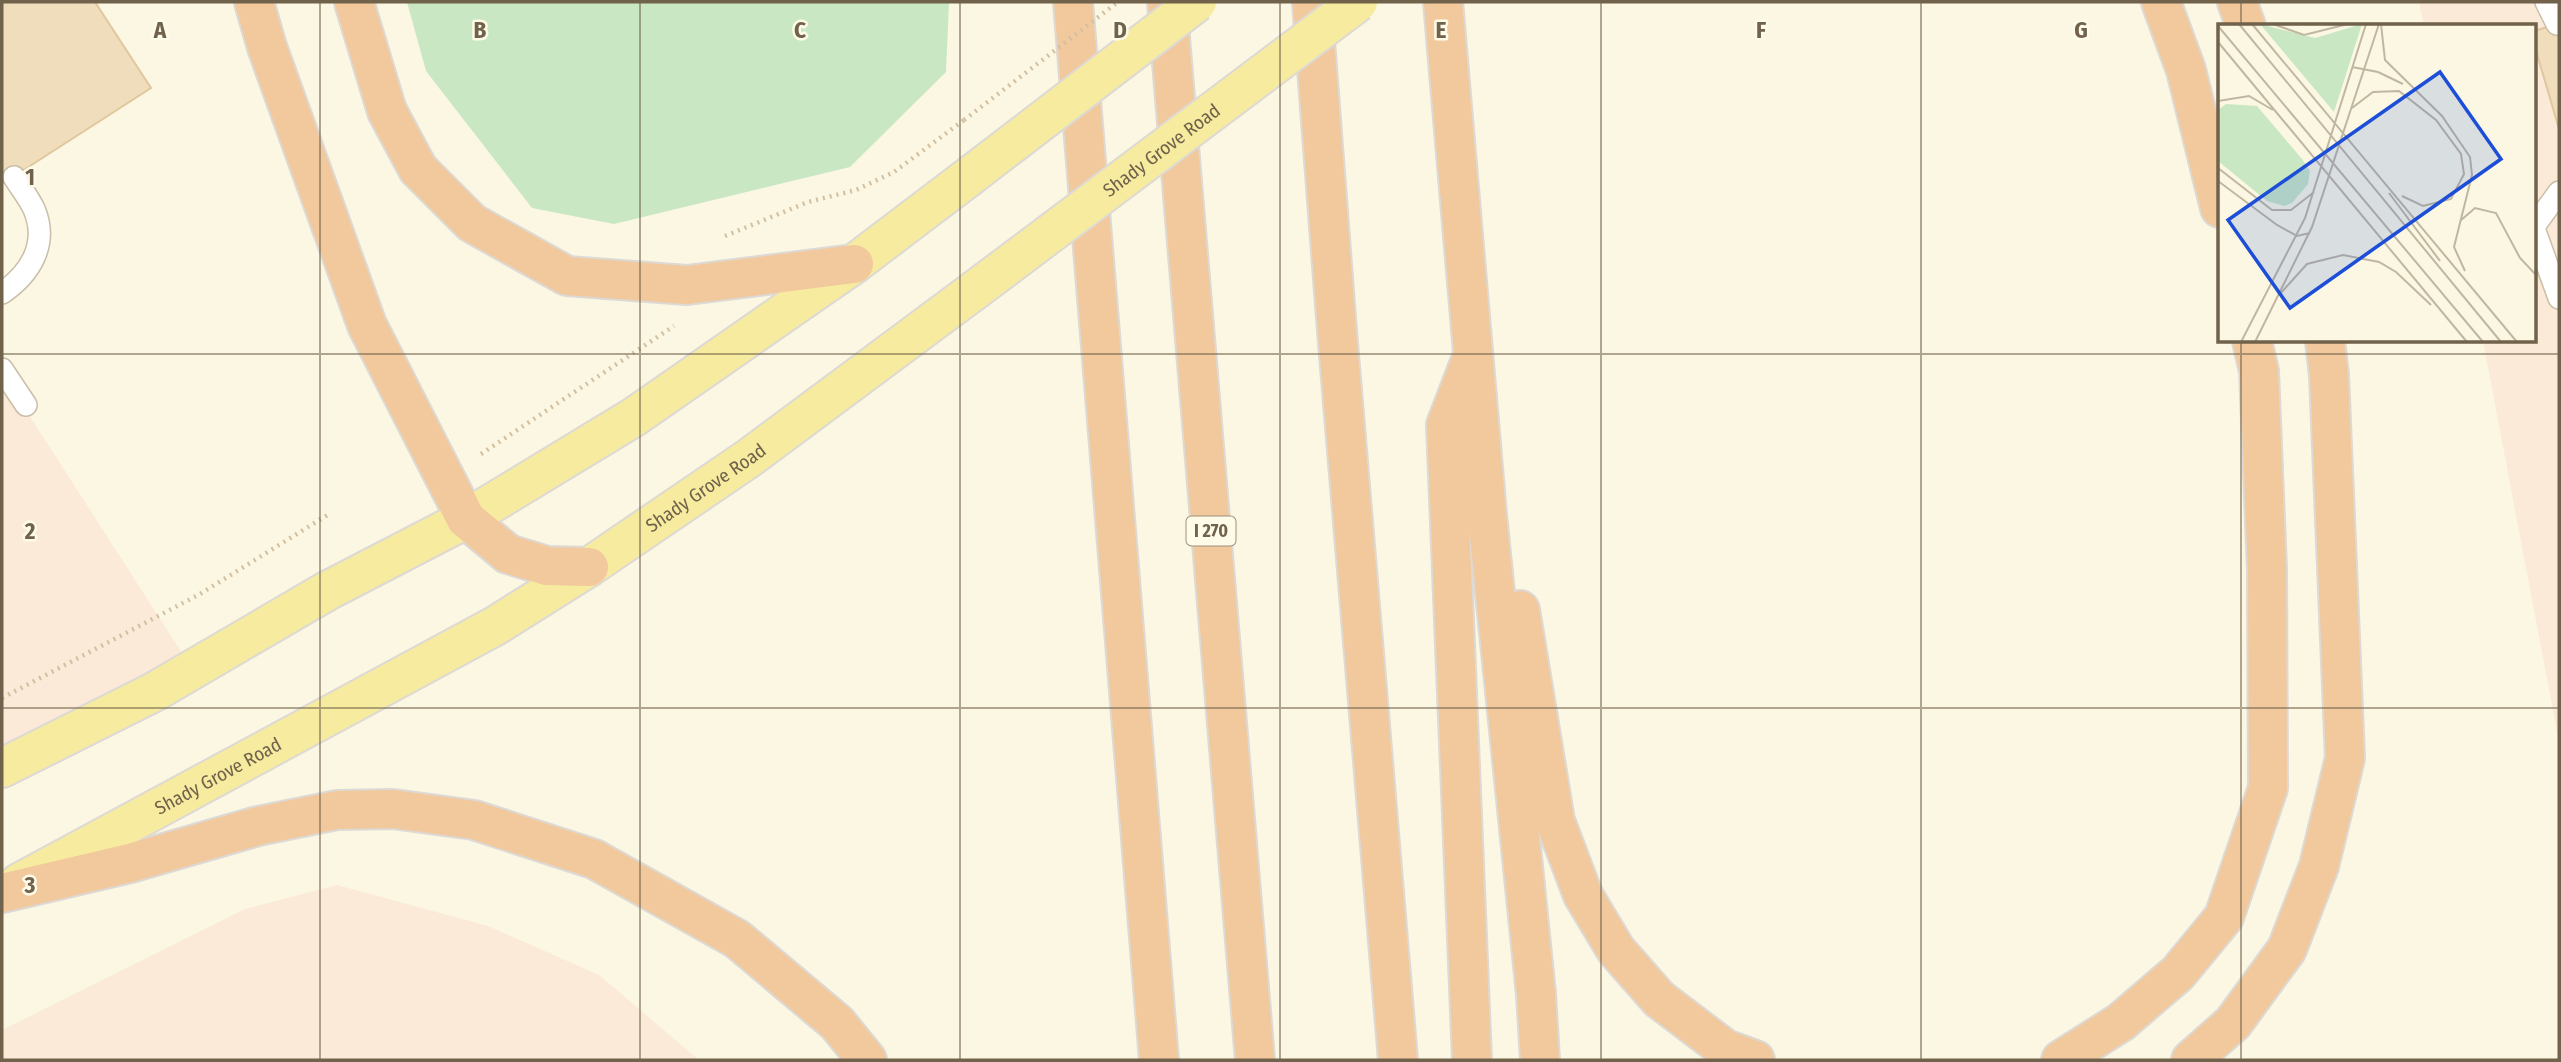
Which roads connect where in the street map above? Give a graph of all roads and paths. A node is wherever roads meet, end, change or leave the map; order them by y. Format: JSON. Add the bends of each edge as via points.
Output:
{"nodes":[{"id":1,"x":254,"y":2,"type":"edge"},
{"id":2,"x":354,"y":2,"type":"edge"},
{"id":3,"x":1073,"y":2,"type":"edge"},
{"id":4,"x":1118,"y":2,"type":"edge"},
{"id":5,"x":1167,"y":2,"type":"edge"},
{"id":6,"x":1198,"y":2,"type":"edge"},
{"id":7,"x":1312,"y":2,"type":"edge"},
{"id":8,"x":1359,"y":2,"type":"edge"},
{"id":9,"x":1443,"y":2,"type":"edge"},
{"id":10,"x":2161,"y":2,"type":"edge"},
{"id":11,"x":2237,"y":2,"type":"edge"},
{"id":12,"x":2546,"y":2,"type":"edge"},
{"id":13,"x":2245,"y":24,"type":"edge"},
{"id":14,"x":2557,"y":24,"type":"dead end"},
{"id":15,"x":14,"y":177,"type":"dead end"},
{"id":16,"x":2559,"y":192,"type":"edge"},
{"id":17,"x":2218,"y":200,"type":"edge"},
{"id":18,"x":2536,"y":224,"type":"edge"},
{"id":19,"x":2536,"y":234,"type":"edge"},
{"id":20,"x":721,"y":238,"type":"dead end"},
{"id":21,"x":854,"y":264,"type":"junction"},
{"id":22,"x":2,"y":293,"type":"edge"},
{"id":23,"x":2559,"y":298,"type":"edge"},
{"id":24,"x":684,"y":320,"type":"dead end"},
{"id":25,"x":2252,"y":343,"type":"edge"},
{"id":26,"x":2325,"y":343,"type":"edge"},
{"id":27,"x":1474,"y":352,"type":"junction"},
{"id":28,"x":2,"y":369,"type":"edge"},
{"id":29,"x":26,"y":405,"type":"dead end"},
{"id":30,"x":481,"y":454,"type":"dead end"},
{"id":31,"x":329,"y":514,"type":"dead end"},
{"id":32,"x":1487,"y":515,"type":"junction"},
{"id":33,"x":466,"y":519,"type":"junction"},
{"id":34,"x":589,"y":566,"type":"junction"},
{"id":35,"x":2,"y":698,"type":"edge"},
{"id":36,"x":2,"y":768,"type":"edge"},
{"id":37,"x":2,"y":893,"type":"edge"},
{"id":38,"x":867,"y":1060,"type":"edge"},
{"id":39,"x":1159,"y":1060,"type":"edge"},
{"id":40,"x":1255,"y":1060,"type":"edge"},
{"id":41,"x":1398,"y":1060,"type":"edge"},
{"id":42,"x":1472,"y":1060,"type":"edge"},
{"id":43,"x":1540,"y":1060,"type":"edge"},
{"id":44,"x":1755,"y":1060,"type":"edge"},
{"id":45,"x":2061,"y":1060,"type":"edge"},
{"id":46,"x":2191,"y":1060,"type":"edge"}],
"edges":[{"from":1,"to":33,"type":"highway","via":[[367,325]]},
{"from":2,"to":21,"type":"highway","via":[[387,111],[418,169],[472,223],[567,276],[687,285]]},
{"from":3,"to":39,"type":"highway"},
{"from":4,"to":20,"type":"path","bridge":true,"via":[[894,172]]},
{"from":5,"to":40,"type":"highway","number":"I 270"},
{"from":6,"to":21,"type":"main road","bridge":true},
{"from":7,"to":41,"type":"highway"},
{"from":8,"to":34,"type":"main road","name":"Shady Grove Road","bridge":true,"via":[[749,458]]},
{"from":9,"to":27,"type":"highway"},
{"from":10,"to":17,"type":"highway","via":[[2186,70]]},
{"from":11,"to":13,"type":"highway"},
{"from":12,"to":14,"type":"lane"},
{"from":15,"to":22,"type":"lane","via":[[34,209],[39,241],[27,272]]},
{"from":16,"to":18,"type":"lane"},
{"from":19,"to":23,"type":"lane"},
{"from":21,"to":33,"type":"main road","via":[[634,417]]},
{"from":24,"to":30,"type":"path"},
{"from":25,"to":45,"type":"highway","via":[[2259,371],[2267,570],[2268,788],[2224,916],[2178,972],[2121,1022]]},
{"from":26,"to":46,"type":"highway","via":[[2345,758],[2319,866],[2287,949],[2232,1023]]},
{"from":27,"to":32,"type":"highway"},
{"from":27,"to":42,"type":"highway","via":[[1446,425]]},
{"from":28,"to":29,"type":"lane"},
{"from":31,"to":35,"type":"path","via":[[200,594]]},
{"from":32,"to":43,"type":"highway"},
{"from":32,"to":44,"type":"highway","via":[[1518,596],[1555,821],[1583,895],[1616,950],[1659,999],[1725,1049]]},
{"from":33,"to":34,"type":"highway","via":[[508,554],[547,566]]},
{"from":33,"to":36,"type":"main road","via":[[327,591],[154,692]]},
{"from":34,"to":37,"type":"main road","name":"Shady Grove Road","via":[[495,626]]},
{"from":37,"to":38,"type":"highway","via":[[337,810],[393,809],[474,820],[594,859],[737,939],[837,1023]]}]}
